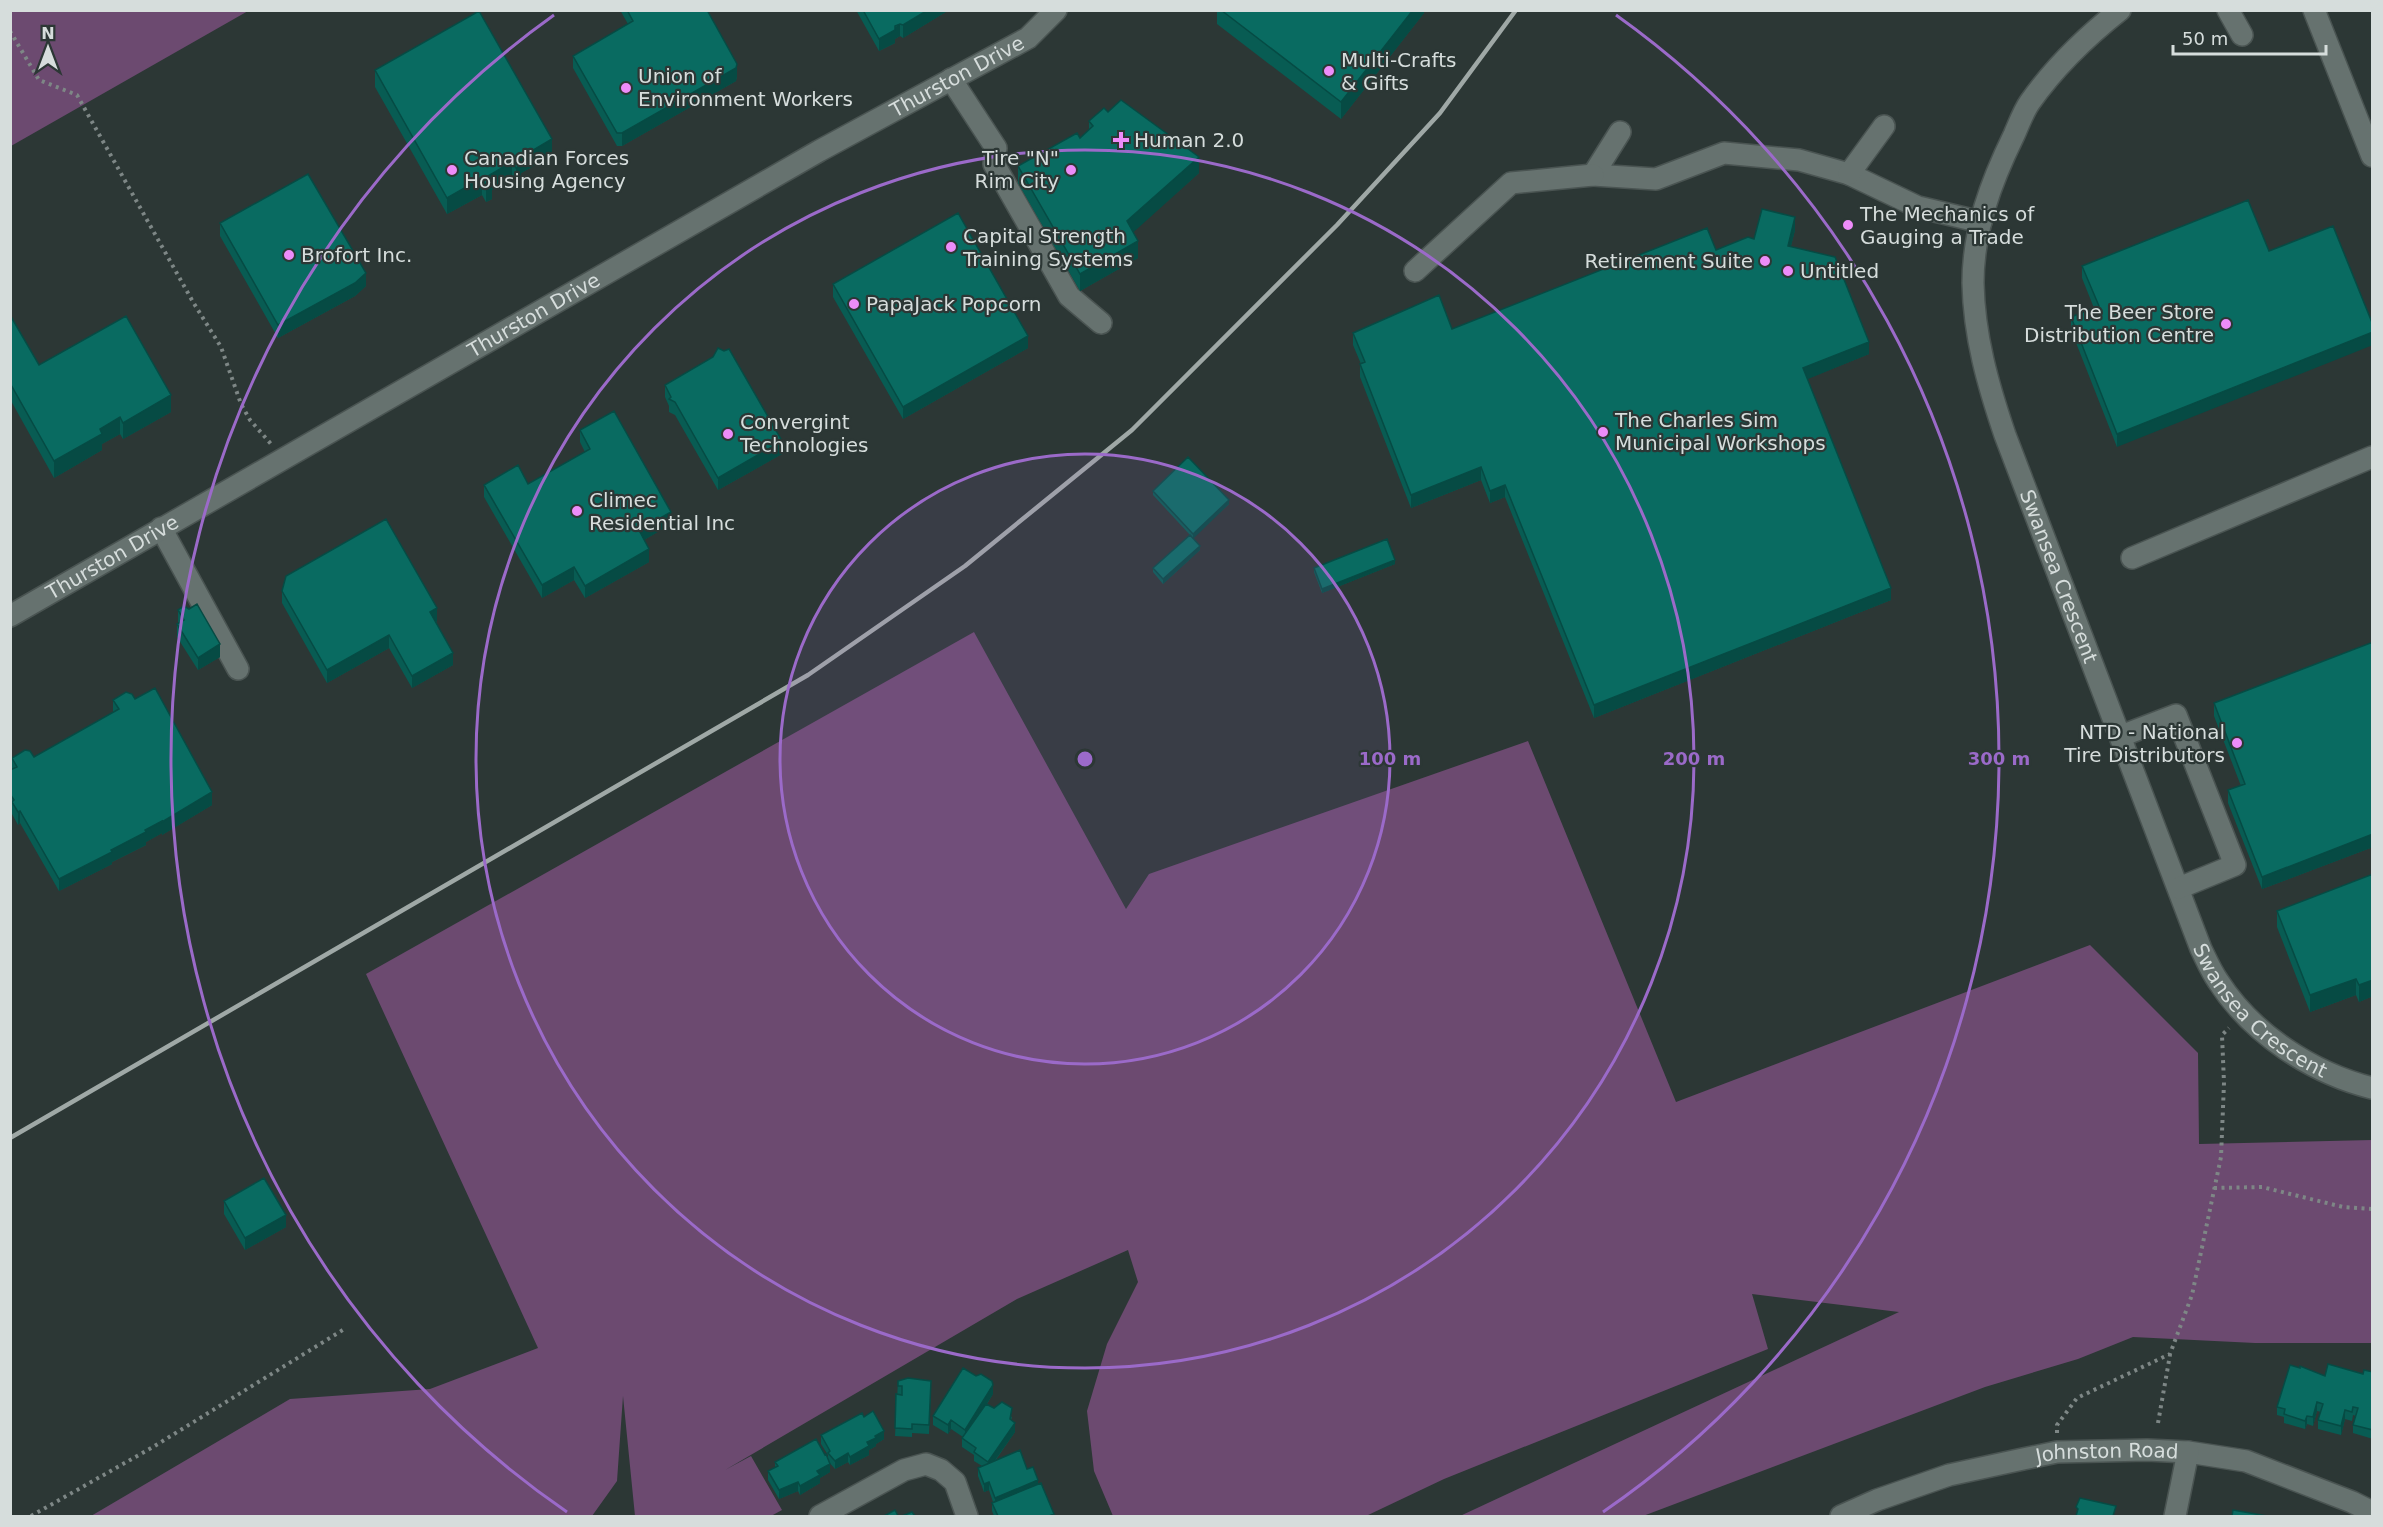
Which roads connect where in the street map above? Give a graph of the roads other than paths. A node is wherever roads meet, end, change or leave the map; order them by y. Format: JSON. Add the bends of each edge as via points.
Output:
{"nodes":[{"id":1,"x":1056,"y":10,"type":"edge"},
{"id":2,"x":2120,"y":10,"type":"edge"},
{"id":3,"x":2228,"y":10,"type":"edge"},
{"id":4,"x":2314,"y":10,"type":"edge"},
{"id":5,"x":2242,"y":34,"type":"dead end"},
{"id":6,"x":951,"y":79,"type":"junction"},
{"id":7,"x":1884,"y":126,"type":"dead end"},
{"id":8,"x":1620,"y":132,"type":"dead end"},
{"id":9,"x":2373,"y":156,"type":"edge"},
{"id":10,"x":1849,"y":174,"type":"junction"},
{"id":11,"x":1593,"y":175,"type":"junction"},
{"id":12,"x":1981,"y":222,"type":"junction"},
{"id":13,"x":1415,"y":271,"type":"dead end"},
{"id":14,"x":1101,"y":323,"type":"dead end"},
{"id":15,"x":2373,"y":457,"type":"edge"},
{"id":16,"x":161,"y":528,"type":"junction"},
{"id":17,"x":2132,"y":558,"type":"dead end"},
{"id":18,"x":10,"y":616,"type":"edge"},
{"id":19,"x":238,"y":669,"type":"dead end"},
{"id":20,"x":2121,"y":736,"type":"junction"},
{"id":21,"x":2179,"y":888,"type":"junction"},
{"id":22,"x":2373,"y":1088,"type":"edge"},
{"id":23,"x":2188,"y":1452,"type":"junction"},
{"id":24,"x":2373,"y":1512,"type":"edge"},
{"id":25,"x":820,"y":1516,"type":"edge"},
{"id":26,"x":967,"y":1516,"type":"edge"},
{"id":27,"x":1841,"y":1516,"type":"edge"},
{"id":28,"x":2175,"y":1516,"type":"edge"}],
"edges":[{"from":1,"to":6,"type":"street","name":"Thurston Drive","via":[[1028,38]]},
{"from":2,"to":12,"type":"street","name":"Swansea Crescent","via":[[2069,57],[2030,103],[1991,185]]},
{"from":3,"to":5,"type":"street"},
{"from":4,"to":9,"type":"street"},
{"from":6,"to":14,"type":"street","via":[[996,148],[994,164],[1069,296]]},
{"from":6,"to":16,"type":"street","name":"Thurston Drive"},
{"from":7,"to":10,"type":"street"},
{"from":8,"to":11,"type":"street"},
{"from":10,"to":11,"type":"street","via":[[1798,160],[1724,153],[1656,179]]},
{"from":10,"to":12,"type":"street","via":[[1918,207]]},
{"from":11,"to":13,"type":"street","via":[[1511,183]]},
{"from":12,"to":20,"type":"street","name":"Swansea Crescent","via":[[1973,283],[1986,381]]},
{"from":15,"to":17,"type":"street"},
{"from":16,"to":18,"type":"street","name":"Thurston Drive"},
{"from":16,"to":19,"type":"street"},
{"from":20,"to":21,"type":"street","name":"Swansea Crescent"},
{"from":20,"to":21,"type":"street","via":[[2176,715],[2235,865]]},
{"from":21,"to":22,"type":"street","name":"Swansea Crescent","via":[[2200,948],[2218,981],[2245,1013],[2276,1044],[2345,1082]]},
{"from":23,"to":24,"type":"street","name":"Johnston Road","via":[[2246,1461]]},
{"from":23,"to":27,"type":"street","name":"Johnston Road","via":[[2057,1452],[1949,1475]]},
{"from":23,"to":28,"type":"street"},
{"from":25,"to":26,"type":"street","via":[[904,1470],[926,1464],[955,1482]]}]}
